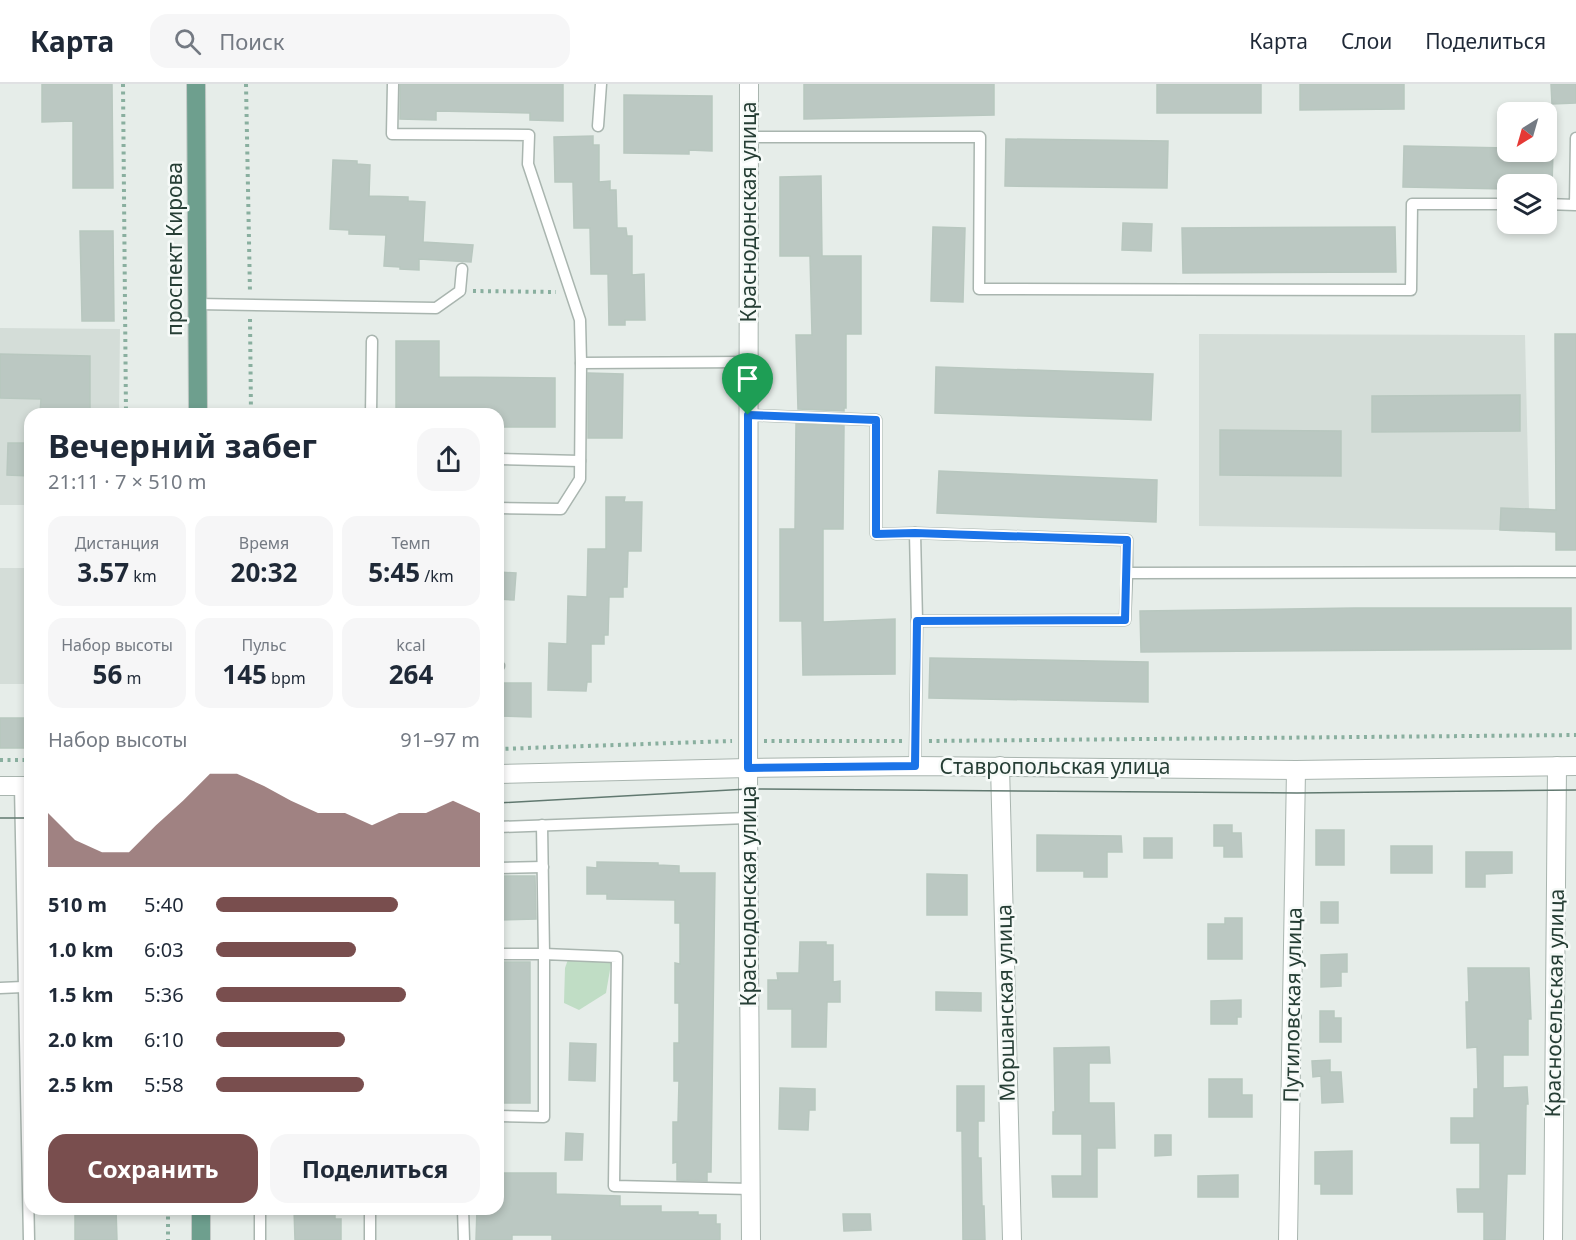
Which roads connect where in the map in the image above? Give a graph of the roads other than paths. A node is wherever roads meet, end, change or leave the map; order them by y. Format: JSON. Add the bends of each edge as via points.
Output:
{"nodes":[{"id":1,"x":196,"y":84,"type":"edge"},
{"id":2,"x":393,"y":84,"type":"edge"},
{"id":3,"x":601,"y":84,"type":"edge"},
{"id":4,"x":748,"y":84,"type":"edge"},
{"id":5,"x":598,"y":126,"type":"dead end"},
{"id":6,"x":748,"y":138,"type":"junction"},
{"id":7,"x":1576,"y":138,"type":"edge"},
{"id":8,"x":1497,"y":204,"type":"edge"},
{"id":9,"x":1557,"y":204,"type":"edge"},
{"id":10,"x":462,"y":269,"type":"dead end"},
{"id":11,"x":197,"y":304,"type":"junction"},
{"id":12,"x":372,"y":341,"type":"dead end"},
{"id":13,"x":748,"y":362,"type":"junction"},
{"id":14,"x":581,"y":363,"type":"junction"},
{"id":15,"x":198,"y":408,"type":"edge"},
{"id":16,"x":371,"y":408,"type":"edge"},
{"id":17,"x":748,"y":415,"type":"junction"},
{"id":18,"x":504,"y":459,"type":"edge"},
{"id":19,"x":580,"y":461,"type":"junction"},
{"id":20,"x":504,"y":508,"type":"edge"},
{"id":21,"x":915,"y":533,"type":"junction"},
{"id":22,"x":1576,"y":572,"type":"edge"},
{"id":23,"x":1126,"y":573,"type":"junction"},
{"id":24,"x":917,"y":621,"type":"junction"},
{"id":25,"x":915,"y":766,"type":"junction"},
{"id":26,"x":1000,"y":766,"type":"junction"},
{"id":27,"x":1557,"y":766,"type":"junction"},
{"id":28,"x":1576,"y":766,"type":"edge"},
{"id":29,"x":748,"y":768,"type":"junction"},
{"id":30,"x":1296,"y":770,"type":"junction"},
{"id":31,"x":504,"y":774,"type":"edge"},
{"id":32,"x":0,"y":786,"type":"edge"},
{"id":33,"x":24,"y":786,"type":"edge"},
{"id":34,"x":748,"y":818,"type":"junction"},
{"id":35,"x":543,"y":825,"type":"junction"},
{"id":36,"x":504,"y":827,"type":"edge"},
{"id":37,"x":543,"y":867,"type":"junction"},
{"id":38,"x":504,"y":868,"type":"edge"},
{"id":39,"x":24,"y":886,"type":"edge"},
{"id":40,"x":504,"y":954,"type":"edge"},
{"id":41,"x":544,"y":954,"type":"junction"},
{"id":42,"x":23,"y":987,"type":"junction"},
{"id":43,"x":0,"y":988,"type":"edge"},
{"id":44,"x":24,"y":1038,"type":"edge"},
{"id":45,"x":504,"y":1116,"type":"edge"},
{"id":46,"x":751,"y":1189,"type":"junction"},
{"id":47,"x":28,"y":1215,"type":"edge"},
{"id":48,"x":201,"y":1215,"type":"edge"},
{"id":49,"x":260,"y":1215,"type":"edge"},
{"id":50,"x":370,"y":1215,"type":"edge"},
{"id":51,"x":463,"y":1215,"type":"edge"},
{"id":52,"x":28,"y":1240,"type":"edge"},
{"id":53,"x":201,"y":1240,"type":"edge"},
{"id":54,"x":260,"y":1240,"type":"edge"},
{"id":55,"x":370,"y":1240,"type":"edge"},
{"id":56,"x":464,"y":1240,"type":"edge"},
{"id":57,"x":751,"y":1240,"type":"edge"},
{"id":58,"x":1012,"y":1240,"type":"edge"},
{"id":59,"x":1288,"y":1240,"type":"edge"},
{"id":60,"x":1553,"y":1240,"type":"edge"}],
"edges":[{"from":1,"to":11,"type":"main road","name":"проспект Кирова"},
{"from":2,"to":14,"type":"lane","via":[[392,134],[529,135],[528,164],[580,320]]},
{"from":3,"to":5,"type":"lane"},
{"from":4,"to":6,"type":"street","name":"Краснодонская улица"},
{"from":6,"to":8,"type":"lane","via":[[980,137],[980,289],[1411,290],[1412,204]]},
{"from":6,"to":13,"type":"street","name":"Краснодонская улица"},
{"from":7,"to":9,"type":"lane","via":[[1575,205]]},
{"from":10,"to":11,"type":"lane","via":[[460,291],[436,308]]},
{"from":11,"to":15,"type":"main road","name":"проспект Кирова"},
{"from":12,"to":16,"type":"lane"},
{"from":13,"to":14,"type":"lane"},
{"from":13,"to":17,"type":"street","name":"Краснодонская улица"},
{"from":14,"to":19,"type":"lane"},
{"from":17,"to":21,"type":"lane","via":[[876,420],[876,534]]},
{"from":17,"to":29,"type":"street","name":"Краснодонская улица"},
{"from":18,"to":19,"type":"lane"},
{"from":19,"to":20,"type":"lane","via":[[580,479],[561,509]]},
{"from":21,"to":23,"type":"lane","via":[[1127,540]]},
{"from":21,"to":24,"type":"lane"},
{"from":22,"to":23,"type":"lane"},
{"from":23,"to":24,"type":"lane","via":[[1125,620]]},
{"from":24,"to":25,"type":"lane"},
{"from":25,"to":26,"type":"street","name":"Ставропольская улица"},
{"from":25,"to":29,"type":"street","name":"Ставропольская улица"},
{"from":26,"to":30,"type":"street","name":"Ставропольская улица"},
{"from":26,"to":58,"type":"street","name":"Моршанская улица"},
{"from":27,"to":28,"type":"street","name":"Ставропольская улица"},
{"from":27,"to":30,"type":"street","name":"Ставропольская улица"},
{"from":27,"to":60,"type":"street","name":"Красносельская улица"},
{"from":29,"to":31,"type":"street","name":"Ставропольская улица"},
{"from":29,"to":34,"type":"street","name":"Краснодонская улица"},
{"from":30,"to":59,"type":"street","name":"Путиловская улица"},
{"from":32,"to":33,"type":"street"},
{"from":34,"to":35,"type":"lane"},
{"from":34,"to":46,"type":"street","name":"Краснодонская улица"},
{"from":35,"to":36,"type":"lane"},
{"from":35,"to":37,"type":"lane"},
{"from":37,"to":38,"type":"lane"},
{"from":37,"to":41,"type":"lane"},
{"from":39,"to":42,"type":"lane"},
{"from":40,"to":41,"type":"lane"},
{"from":41,"to":45,"type":"lane","via":[[544,1117]]},
{"from":41,"to":46,"type":"lane","via":[[617,957],[614,1186]]},
{"from":42,"to":43,"type":"lane"},
{"from":42,"to":44,"type":"lane"},
{"from":46,"to":57,"type":"street","name":"Краснодонская улица"},
{"from":47,"to":52,"type":"lane"},
{"from":48,"to":53,"type":"main road"},
{"from":49,"to":54,"type":"lane"},
{"from":50,"to":55,"type":"lane"},
{"from":51,"to":56,"type":"lane"}]}
